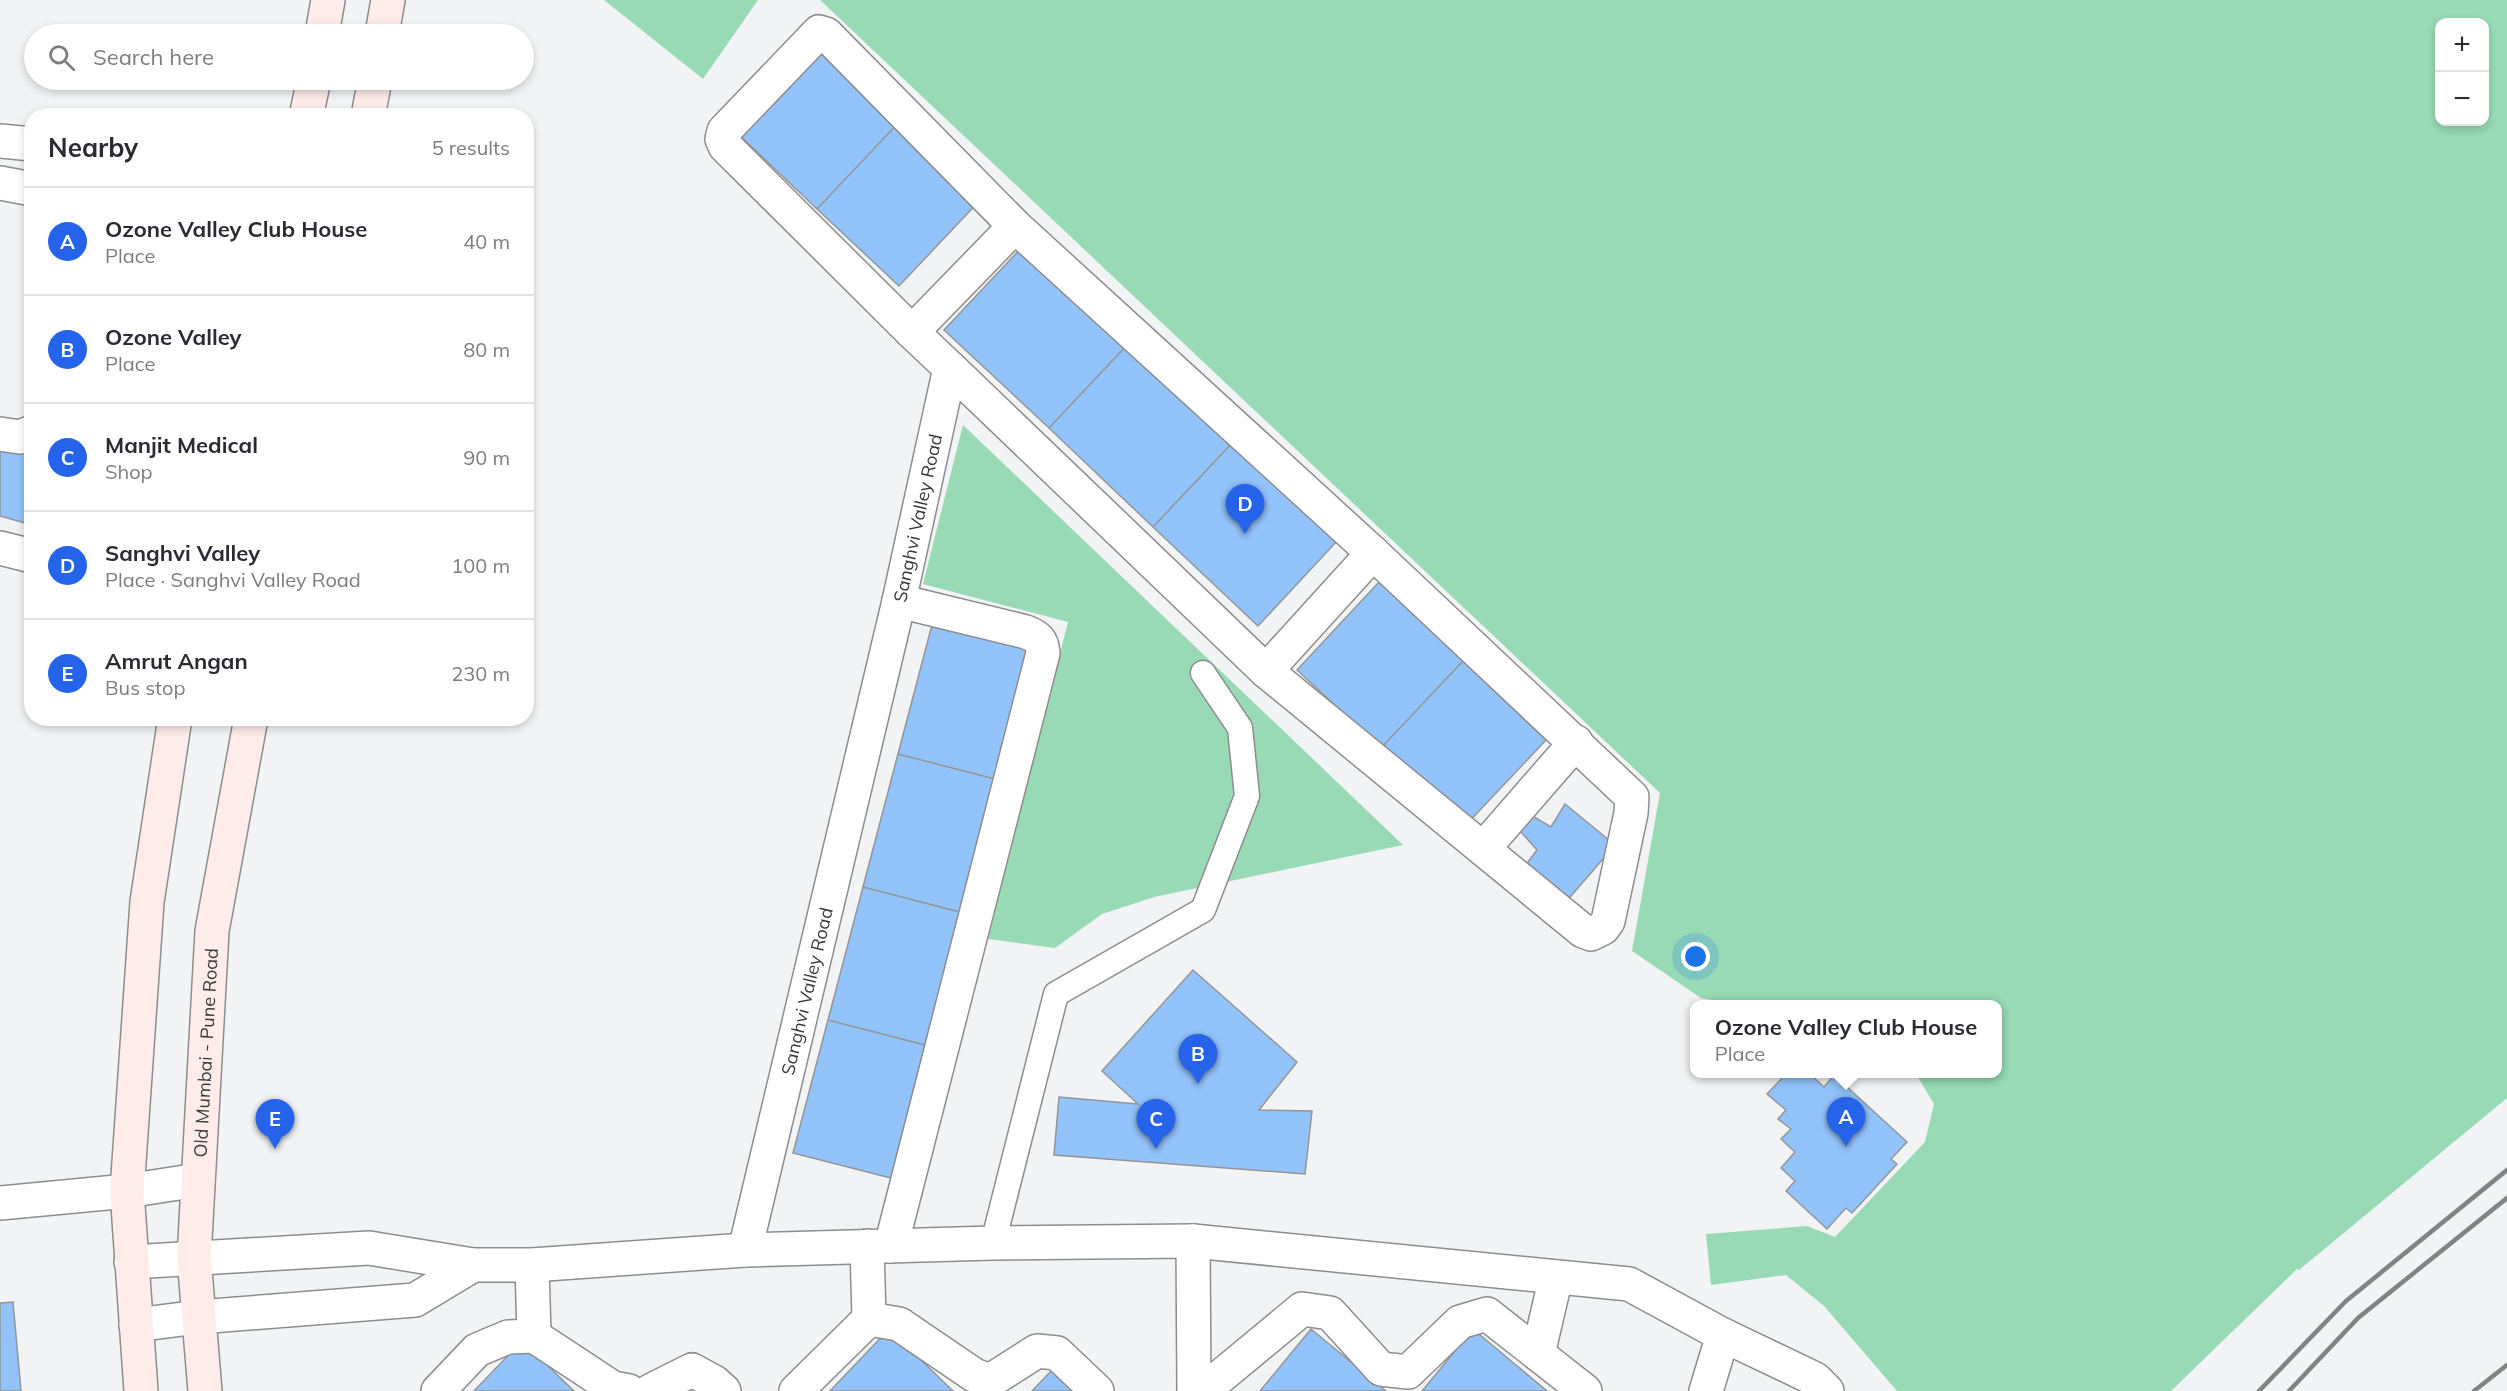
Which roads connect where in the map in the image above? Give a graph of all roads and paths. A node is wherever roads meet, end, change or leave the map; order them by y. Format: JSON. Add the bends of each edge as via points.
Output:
{"nodes":[{"id":1,"x":328,"y":0,"type":"edge"},
{"id":2,"x":388,"y":0,"type":"edge"},
{"id":3,"x":324,"y":24,"type":"edge"},
{"id":4,"x":384,"y":24,"type":"edge"},
{"id":5,"x":312,"y":90,"type":"edge"},
{"id":6,"x":373,"y":90,"type":"edge"},
{"id":7,"x":308,"y":108,"type":"edge"},
{"id":8,"x":370,"y":108,"type":"edge"},
{"id":9,"x":0,"y":141,"type":"edge"},
{"id":10,"x":24,"y":143,"type":"edge"},
{"id":11,"x":0,"y":183,"type":"edge"},
{"id":12,"x":24,"y":188,"type":"edge"},
{"id":13,"x":1015,"y":226,"type":"junction"},
{"id":14,"x":912,"y":332,"type":"junction"},
{"id":15,"x":950,"y":368,"type":"junction"},
{"id":16,"x":0,"y":434,"type":"edge"},
{"id":17,"x":24,"y":435,"type":"edge"},
{"id":18,"x":0,"y":548,"type":"edge"},
{"id":19,"x":1373,"y":553,"type":"junction"},
{"id":20,"x":24,"y":554,"type":"edge"},
{"id":21,"x":899,"y":602,"type":"junction"},
{"id":22,"x":1266,"y":671,"type":"junction"},
{"id":23,"x":1203,"y":673,"type":"dead end"},
{"id":24,"x":174,"y":726,"type":"edge"},
{"id":25,"x":250,"y":726,"type":"edge"},
{"id":26,"x":1576,"y":742,"type":"junction"},
{"id":27,"x":1483,"y":849,"type":"junction"},
{"id":28,"x":198,"y":1180,"type":"junction"},
{"id":29,"x":127,"y":1191,"type":"junction"},
{"id":30,"x":0,"y":1203,"type":"edge"},
{"id":31,"x":1193,"y":1241,"type":"junction"},
{"id":32,"x":993,"y":1243,"type":"junction"},
{"id":33,"x":879,"y":1246,"type":"junction"},
{"id":34,"x":745,"y":1250,"type":"junction"},
{"id":35,"x":194,"y":1258,"type":"junction"},
{"id":36,"x":131,"y":1262,"type":"junction"},
{"id":37,"x":532,"y":1264,"type":"junction"},
{"id":38,"x":473,"y":1265,"type":"junction"},
{"id":39,"x":1556,"y":1277,"type":"junction"},
{"id":40,"x":198,"y":1317,"type":"junction"},
{"id":41,"x":869,"y":1319,"type":"junction"},
{"id":42,"x":136,"y":1324,"type":"junction"},
{"id":43,"x":1723,"y":1335,"type":"junction"},
{"id":44,"x":534,"y":1336,"type":"junction"},
{"id":45,"x":1538,"y":1354,"type":"junction"},
{"id":46,"x":141,"y":1391,"type":"edge"},
{"id":47,"x":205,"y":1391,"type":"edge"},
{"id":48,"x":438,"y":1391,"type":"edge"},
{"id":49,"x":629,"y":1391,"type":"edge"},
{"id":50,"x":650,"y":1391,"type":"edge"},
{"id":51,"x":724,"y":1391,"type":"edge"},
{"id":52,"x":796,"y":1391,"type":"edge"},
{"id":53,"x":1097,"y":1391,"type":"edge"},
{"id":54,"x":1194,"y":1391,"type":"edge"},
{"id":55,"x":1203,"y":1391,"type":"edge"},
{"id":56,"x":1585,"y":1391,"type":"edge"},
{"id":57,"x":1706,"y":1391,"type":"edge"},
{"id":58,"x":1827,"y":1391,"type":"edge"}],
"edges":[{"from":1,"to":3,"type":"main road"},
{"from":2,"to":4,"type":"main road"},
{"from":5,"to":7,"type":"main road"},
{"from":6,"to":8,"type":"main road"},
{"from":9,"to":10,"type":"street"},
{"from":11,"to":12,"type":"street"},
{"from":13,"to":14,"type":"street"},
{"from":13,"to":14,"type":"street","via":[[826,34],[819,32],[812,37],[724,131],[722,139]]},
{"from":13,"to":19,"type":"street"},
{"from":14,"to":15,"type":"street"},
{"from":15,"to":21,"type":"street","name":"Sanghvi Valley Road"},
{"from":15,"to":22,"type":"street"},
{"from":16,"to":17,"type":"street"},
{"from":18,"to":20,"type":"street"},
{"from":19,"to":22,"type":"street"},
{"from":19,"to":26,"type":"street"},
{"from":21,"to":33,"type":"street","via":[[1026,632],[1043,644],[1043,653]]},
{"from":21,"to":34,"type":"street","name":"Sanghvi Valley Road"},
{"from":22,"to":27,"type":"street"},
{"from":23,"to":32,"type":"lane","via":[[1240,728],[1246,796],[1203,909],[1056,994]]},
{"from":24,"to":29,"type":"main road","via":[[147,902]]},
{"from":25,"to":28,"type":"main road","name":"Old Mumbai - Pune Road","via":[[212,931]]},
{"from":26,"to":27,"type":"street"},
{"from":26,"to":27,"type":"street","via":[[1632,797],[1611,910],[1603,928],[1591,934],[1583,931]]},
{"from":28,"to":29,"type":"street"},
{"from":28,"to":35,"type":"main road","name":"Old Mumbai - Pune Road"},
{"from":29,"to":30,"type":"street"},
{"from":29,"to":36,"type":"main road"},
{"from":31,"to":32,"type":"street"},
{"from":31,"to":39,"type":"street"},
{"from":31,"to":54,"type":"street"},
{"from":32,"to":33,"type":"street"},
{"from":33,"to":34,"type":"street"},
{"from":33,"to":41,"type":"street"},
{"from":34,"to":37,"type":"street"},
{"from":35,"to":36,"type":"street"},
{"from":35,"to":38,"type":"street","via":[[369,1248]]},
{"from":35,"to":40,"type":"main road","name":"Old Mumbai - Pune Road"},
{"from":36,"to":42,"type":"main road"},
{"from":37,"to":38,"type":"street"},
{"from":37,"to":44,"type":"street"},
{"from":38,"to":40,"type":"street","via":[[415,1300]]},
{"from":39,"to":43,"type":"street","via":[[1629,1284]]},
{"from":39,"to":45,"type":"street"},
{"from":40,"to":42,"type":"street"},
{"from":40,"to":47,"type":"main road","name":"Old Mumbai - Pune Road"},
{"from":41,"to":52,"type":"street"},
{"from":41,"to":53,"type":"street","via":[[899,1324],[974,1375],[990,1381],[1037,1351],[1057,1353]]},
{"from":42,"to":46,"type":"main road"},
{"from":43,"to":57,"type":"street"},
{"from":43,"to":58,"type":"street","via":[[1815,1379]]},
{"from":44,"to":48,"type":"street","via":[[508,1337],[477,1350]]},
{"from":44,"to":49,"type":"street","via":[[613,1388]]},
{"from":45,"to":55,"type":"street","via":[[1487,1314],[1460,1322],[1408,1372],[1381,1369],[1330,1313],[1302,1309]]},
{"from":45,"to":56,"type":"street"},
{"from":50,"to":51,"type":"street","via":[[692,1370]]}]}
